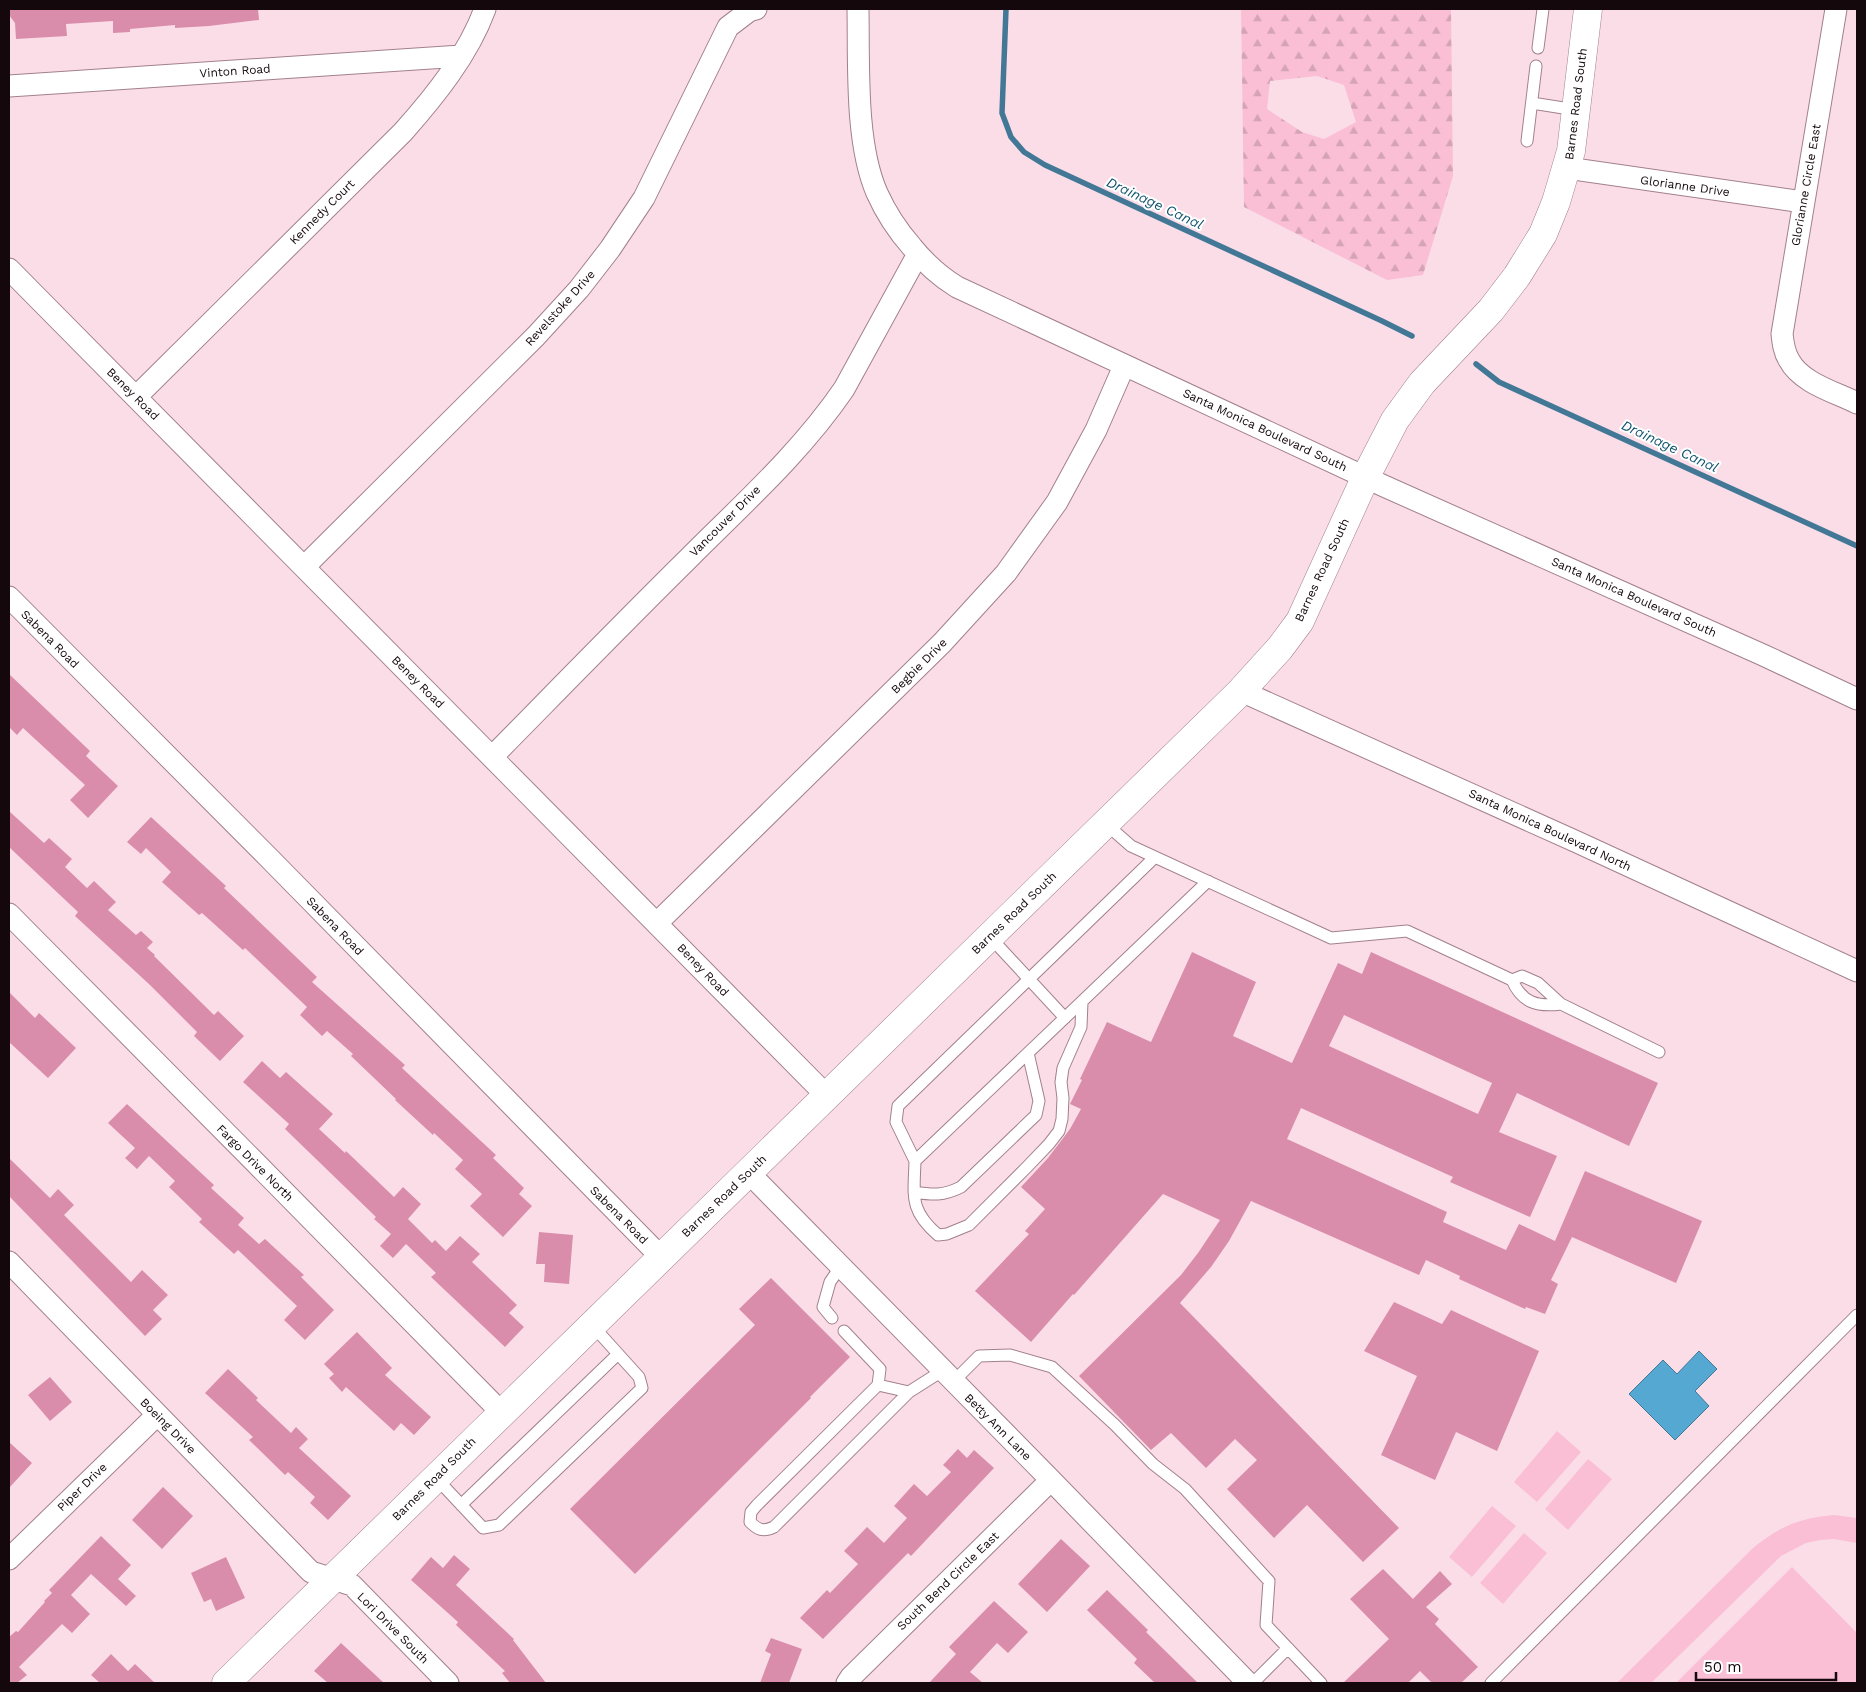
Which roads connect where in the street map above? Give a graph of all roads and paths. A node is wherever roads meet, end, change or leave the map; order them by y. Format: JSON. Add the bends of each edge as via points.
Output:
{"nodes":[{"id":1,"x":485,"y":9,"type":"edge"},
{"id":2,"x":756,"y":9,"type":"edge"},
{"id":3,"x":858,"y":9,"type":"edge"},
{"id":4,"x":1543,"y":9,"type":"edge"},
{"id":5,"x":1588,"y":9,"type":"edge"},
{"id":6,"x":1836,"y":9,"type":"edge"},
{"id":7,"x":1538,"y":48,"type":"dead end"},
{"id":8,"x":461,"y":56,"type":"junction"},
{"id":9,"x":1536,"y":66,"type":"dead end"},
{"id":10,"x":9,"y":86,"type":"edge"},
{"id":11,"x":1532,"y":103,"type":"junction"},
{"id":12,"x":1576,"y":110,"type":"junction"},
{"id":13,"x":1527,"y":142,"type":"dead end"},
{"id":14,"x":1567,"y":168,"type":"junction"},
{"id":15,"x":1803,"y":202,"type":"junction"},
{"id":16,"x":918,"y":254,"type":"junction"},
{"id":17,"x":9,"y":269,"type":"edge"},
{"id":18,"x":1124,"y":366,"type":"junction"},
{"id":19,"x":136,"y":397,"type":"junction"},
{"id":20,"x":1857,"y":403,"type":"edge"},
{"id":21,"x":1366,"y":476,"type":"junction"},
{"id":22,"x":304,"y":567,"type":"junction"},
{"id":23,"x":9,"y":597,"type":"edge"},
{"id":24,"x":1241,"y":691,"type":"junction"},
{"id":25,"x":1857,"y":699,"type":"edge"},
{"id":26,"x":492,"y":757,"type":"junction"},
{"id":27,"x":1106,"y":824,"type":"junction"},
{"id":28,"x":1155,"y":857,"type":"junction"},
{"id":29,"x":1208,"y":881,"type":"junction"},
{"id":30,"x":9,"y":914,"type":"edge"},
{"id":31,"x":657,"y":923,"type":"junction"},
{"id":32,"x":990,"y":937,"type":"junction"},
{"id":33,"x":1857,"y":971,"type":"edge"},
{"id":34,"x":1029,"y":979,"type":"junction"},
{"id":35,"x":1512,"y":980,"type":"junction"},
{"id":36,"x":1082,"y":1002,"type":"junction"},
{"id":37,"x":1561,"y":1004,"type":"junction"},
{"id":38,"x":1065,"y":1018,"type":"junction"},
{"id":39,"x":1659,"y":1052,"type":"dead end"},
{"id":40,"x":1028,"y":1053,"type":"junction"},
{"id":41,"x":827,"y":1096,"type":"junction"},
{"id":42,"x":915,"y":1161,"type":"junction"},
{"id":43,"x":748,"y":1172,"type":"junction"},
{"id":44,"x":914,"y":1192,"type":"junction"},
{"id":45,"x":661,"y":1257,"type":"junction"},
{"id":46,"x":9,"y":1262,"type":"edge"},
{"id":47,"x":841,"y":1266,"type":"junction"},
{"id":48,"x":1857,"y":1315,"type":"edge"},
{"id":49,"x":832,"y":1318,"type":"dead end"},
{"id":50,"x":592,"y":1325,"type":"junction"},
{"id":51,"x":844,"y":1331,"type":"dead end"},
{"id":52,"x":618,"y":1354,"type":"junction"},
{"id":53,"x":947,"y":1376,"type":"junction"},
{"id":54,"x":878,"y":1385,"type":"junction"},
{"id":55,"x":909,"y":1392,"type":"junction"},
{"id":56,"x":502,"y":1413,"type":"junction"},
{"id":57,"x":156,"y":1415,"type":"junction"},
{"id":58,"x":436,"y":1478,"type":"junction"},
{"id":59,"x":1051,"y":1480,"type":"junction"},
{"id":60,"x":461,"y":1505,"type":"junction"},
{"id":61,"x":9,"y":1559,"type":"edge"},
{"id":62,"x":334,"y":1578,"type":"junction"},
{"id":63,"x":1288,"y":1648,"type":"junction"},
{"id":64,"x":226,"y":1683,"type":"edge"},
{"id":65,"x":448,"y":1683,"type":"edge"},
{"id":66,"x":848,"y":1683,"type":"edge"},
{"id":67,"x":1248,"y":1683,"type":"edge"},
{"id":68,"x":1253,"y":1683,"type":"edge"},
{"id":69,"x":1321,"y":1683,"type":"edge"},
{"id":70,"x":1491,"y":1683,"type":"edge"}],
"edges":[{"from":1,"to":8,"type":"street","name":"Kennedy Court"},
{"from":2,"to":22,"type":"street","name":"Revelstoke Drive","via":[[728,28],[644,198],[579,289]]},
{"from":3,"to":16,"type":"street","name":"Santa Monica Boulevard South","via":[[861,117],[870,174],[884,208]]},
{"from":4,"to":7,"type":"lane"},
{"from":5,"to":12,"type":"street","name":"Barnes Road South"},
{"from":6,"to":15,"type":"street","name":"Glorianne Circle East"},
{"from":8,"to":10,"type":"street","name":"Vinton Road"},
{"from":8,"to":19,"type":"street","name":"Kennedy Court","via":[[403,132]]},
{"from":9,"to":11,"type":"lane"},
{"from":11,"to":12,"type":"lane"},
{"from":11,"to":13,"type":"lane"},
{"from":12,"to":14,"type":"street","name":"Barnes Road South"},
{"from":14,"to":15,"type":"street","name":"Glorianne Drive"},
{"from":14,"to":21,"type":"street","name":"Barnes Road South","via":[[1543,234],[1518,276],[1491,310],[1422,383],[1395,420]]},
{"from":15,"to":20,"type":"street","name":"Glorianne Circle East","via":[[1782,334],[1785,352],[1796,371]]},
{"from":16,"to":18,"type":"street","name":"Santa Monica Boulevard South","via":[[957,287]]},
{"from":16,"to":26,"type":"street","name":"Vancouver Drive","via":[[844,389],[796,451]]},
{"from":17,"to":19,"type":"street","name":"Beney Road"},
{"from":18,"to":21,"type":"street","name":"Santa Monica Boulevard South"},
{"from":18,"to":31,"type":"street","name":"Begbie Drive","via":[[1066,487],[1006,573],[942,643]]},
{"from":19,"to":22,"type":"street","name":"Beney Road"},
{"from":21,"to":24,"type":"street","name":"Barnes Road South","via":[[1300,621]]},
{"from":21,"to":25,"type":"street","name":"Santa Monica Boulevard South"},
{"from":22,"to":26,"type":"street","name":"Beney Road"},
{"from":23,"to":45,"type":"street","name":"Sabena Road"},
{"from":24,"to":27,"type":"street","name":"Barnes Road South"},
{"from":24,"to":33,"type":"street","name":"Santa Monica Boulevard North"},
{"from":26,"to":31,"type":"street","name":"Beney Road"},
{"from":27,"to":28,"type":"lane","via":[[1131,846]]},
{"from":27,"to":32,"type":"street","name":"Barnes Road South"},
{"from":28,"to":29,"type":"lane"},
{"from":28,"to":34,"type":"lane"},
{"from":29,"to":35,"type":"lane","via":[[1330,938],[1406,932]]},
{"from":29,"to":36,"type":"lane"},
{"from":30,"to":56,"type":"street","name":"Fargo Drive North"},
{"from":31,"to":41,"type":"street","name":"Beney Road"},
{"from":32,"to":34,"type":"lane"},
{"from":32,"to":41,"type":"street","name":"Barnes Road South"},
{"from":34,"to":38,"type":"lane"},
{"from":34,"to":42,"type":"lane","via":[[898,1106],[896,1122]]},
{"from":35,"to":37,"type":"lane","via":[[1522,976],[1538,983]]},
{"from":35,"to":37,"type":"lane","via":[[1517,992],[1531,1002]]},
{"from":36,"to":38,"type":"lane"},
{"from":36,"to":44,"type":"lane","via":[[1081,1027],[1063,1068],[1062,1119],[1059,1131],[1049,1144],[969,1225],[947,1234],[938,1235],[920,1217]]},
{"from":37,"to":39,"type":"lane"},
{"from":38,"to":40,"type":"lane"},
{"from":40,"to":42,"type":"lane"},
{"from":40,"to":44,"type":"lane","via":[[1039,1101],[1036,1115],[961,1187],[936,1195]]},
{"from":41,"to":43,"type":"street","name":"Barnes Road South"},
{"from":42,"to":44,"type":"lane"},
{"from":43,"to":45,"type":"street","name":"Barnes Road South"},
{"from":43,"to":47,"type":"street","name":"Betty Ann Lane"},
{"from":45,"to":50,"type":"street","name":"Barnes Road South"},
{"from":46,"to":57,"type":"street","name":"Boeing Drive"},
{"from":47,"to":49,"type":"lane","via":[[830,1282],[823,1306]]},
{"from":47,"to":53,"type":"street","name":"Betty Ann Lane"},
{"from":48,"to":70,"type":"lane"},
{"from":50,"to":52,"type":"lane"},
{"from":50,"to":56,"type":"street","name":"Barnes Road South"},
{"from":51,"to":54,"type":"lane","via":[[880,1369]]},
{"from":52,"to":60,"type":"lane"},
{"from":52,"to":60,"type":"lane","via":[[639,1377],[642,1388],[635,1395],[499,1525],[483,1528]]},
{"from":53,"to":55,"type":"lane"},
{"from":53,"to":59,"type":"street","name":"Betty Ann Lane"},
{"from":53,"to":63,"type":"lane","via":[[979,1356],[1010,1355],[1052,1367],[1115,1424],[1153,1464],[1185,1489],[1268,1581],[1266,1624]]},
{"from":54,"to":55,"type":"lane"},
{"from":54,"to":55,"type":"lane","via":[[751,1512],[750,1522],[757,1529],[766,1531],[774,1527]]},
{"from":56,"to":58,"type":"street","name":"Barnes Road South"},
{"from":57,"to":61,"type":"street","name":"Piper Drive"},
{"from":57,"to":62,"type":"street","name":"Boeing Drive","via":[[312,1572]]},
{"from":58,"to":60,"type":"lane"},
{"from":58,"to":62,"type":"street","name":"Barnes Road South"},
{"from":59,"to":66,"type":"street","name":"South Bend Circle East"},
{"from":59,"to":67,"type":"street","name":"Betty Ann Lane"},
{"from":62,"to":64,"type":"street","name":"Barnes Road South"},
{"from":62,"to":65,"type":"street","name":"Lori Drive South","via":[[352,1586]]},
{"from":63,"to":68,"type":"lane"},
{"from":63,"to":69,"type":"lane"}]}
